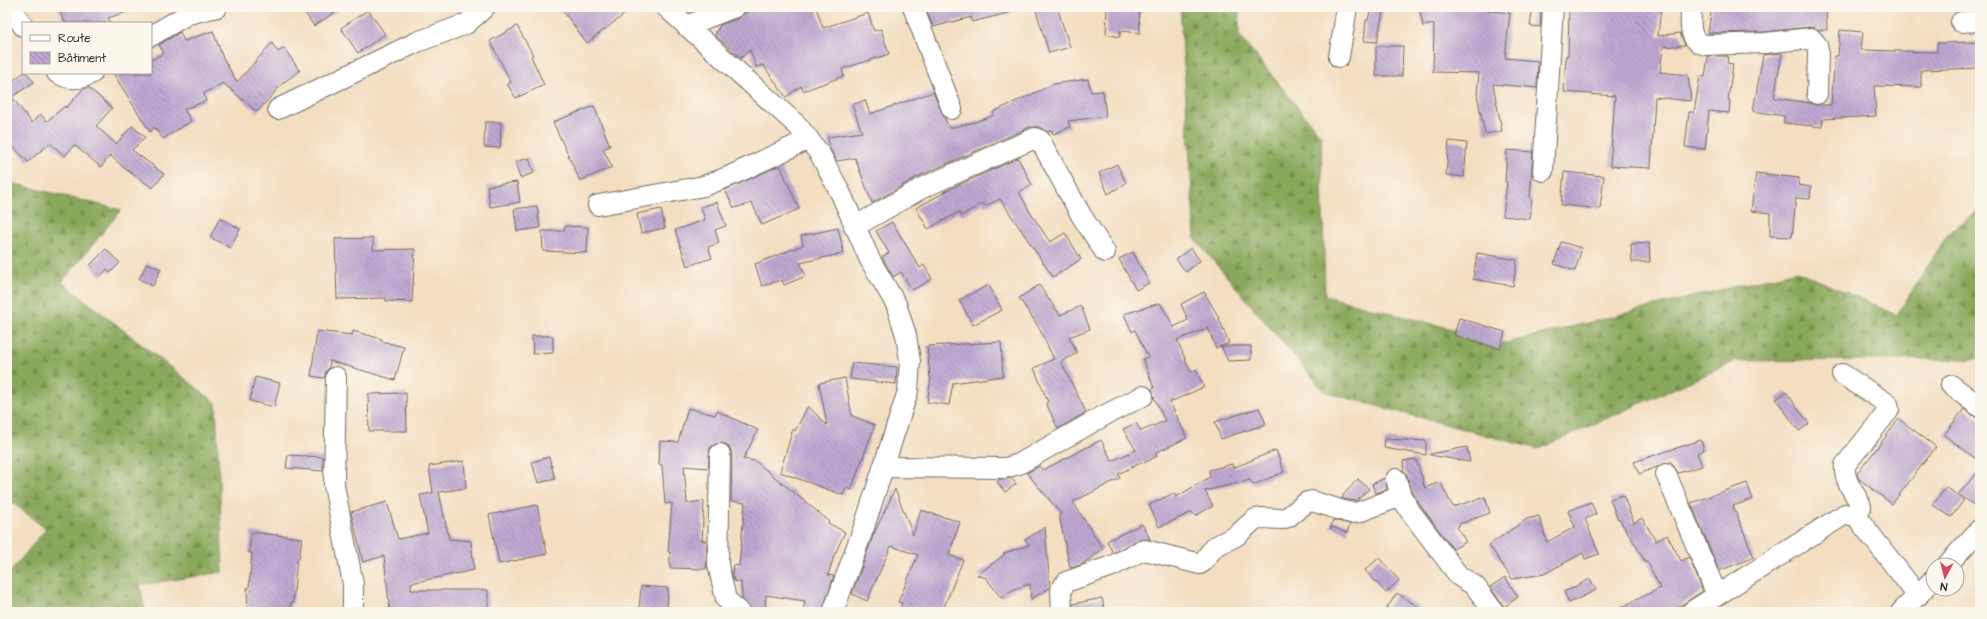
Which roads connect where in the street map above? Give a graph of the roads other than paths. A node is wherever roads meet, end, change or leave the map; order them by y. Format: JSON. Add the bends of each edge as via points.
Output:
{"nodes":[{"id":1,"x":11,"y":7,"type":"edge"},
{"id":2,"x":217,"y":7,"type":"edge"},
{"id":3,"x":485,"y":7,"type":"edge"},
{"id":4,"x":666,"y":7,"type":"edge"},
{"id":5,"x":735,"y":7,"type":"edge"},
{"id":6,"x":913,"y":7,"type":"edge"},
{"id":7,"x":1347,"y":7,"type":"edge"},
{"id":8,"x":1553,"y":7,"type":"edge"},
{"id":9,"x":1690,"y":7,"type":"edge"},
{"id":10,"x":22,"y":24,"type":"edge"},
{"id":11,"x":686,"y":26,"type":"junction"},
{"id":12,"x":152,"y":35,"type":"edge"},
{"id":13,"x":1339,"y":57,"type":"dead end"},
{"id":14,"x":59,"y":74,"type":"edge"},
{"id":15,"x":89,"y":74,"type":"edge"},
{"id":16,"x":1817,"y":94,"type":"dead end"},
{"id":17,"x":278,"y":109,"type":"dead end"},
{"id":18,"x":952,"y":109,"type":"dead end"},
{"id":19,"x":809,"y":139,"type":"junction"},
{"id":20,"x":1543,"y":171,"type":"dead end"},
{"id":21,"x":598,"y":206,"type":"dead end"},
{"id":22,"x":854,"y":227,"type":"junction"},
{"id":23,"x":1104,"y":252,"type":"dead end"},
{"id":24,"x":1842,"y":374,"type":"dead end"},
{"id":25,"x":336,"y":377,"type":"dead end"},
{"id":26,"x":1951,"y":385,"type":"dead end"},
{"id":27,"x":1144,"y":396,"type":"dead end"},
{"id":28,"x":1980,"y":407,"type":"edge"},
{"id":29,"x":720,"y":454,"type":"dead end"},
{"id":30,"x":883,"y":467,"type":"junction"},
{"id":31,"x":1666,"y":474,"type":"dead end"},
{"id":32,"x":1856,"y":516,"type":"junction"},
{"id":33,"x":1980,"y":529,"type":"edge"},
{"id":34,"x":1954,"y":557,"type":"edge"},
{"id":35,"x":1925,"y":589,"type":"edge"},
{"id":36,"x":1717,"y":595,"type":"junction"},
{"id":37,"x":1918,"y":596,"type":"junction"},
{"id":38,"x":353,"y":612,"type":"edge"},
{"id":39,"x":739,"y":612,"type":"edge"},
{"id":40,"x":833,"y":612,"type":"edge"},
{"id":41,"x":1062,"y":612,"type":"edge"},
{"id":42,"x":1494,"y":612,"type":"edge"},
{"id":43,"x":1691,"y":612,"type":"edge"},
{"id":44,"x":1901,"y":612,"type":"edge"}],
"edges":[{"from":1,"to":10,"type":"street"},
{"from":2,"to":12,"type":"street","via":[[188,14]]},
{"from":3,"to":17,"type":"street","via":[[466,24],[417,42]]},
{"from":4,"to":11,"type":"street"},
{"from":5,"to":11,"type":"street"},
{"from":6,"to":18,"type":"street"},
{"from":7,"to":13,"type":"street"},
{"from":8,"to":20,"type":"street"},
{"from":9,"to":16,"type":"street","via":[[1691,31],[1698,43],[1765,43],[1811,38],[1818,50]]},
{"from":11,"to":19,"type":"street","via":[[757,88]]},
{"from":14,"to":15,"type":"street","via":[[65,78]]},
{"from":19,"to":21,"type":"street","via":[[704,186]]},
{"from":19,"to":22,"type":"street","via":[[820,154]]},
{"from":22,"to":23,"type":"street","via":[[922,188],[1035,138],[1040,140]]},
{"from":22,"to":30,"type":"street","via":[[896,304],[906,335],[910,361],[908,391]]},
{"from":24,"to":32,"type":"street","via":[[1889,406],[1889,410],[1845,465],[1846,478],[1861,507]]},
{"from":25,"to":38,"type":"street","via":[[334,485],[352,578]]},
{"from":26,"to":28,"type":"street"},
{"from":27,"to":30,"type":"street","via":[[1019,464],[1005,468]]},
{"from":29,"to":39,"type":"street","via":[[718,565],[726,599]]},
{"from":30,"to":40,"type":"street"},
{"from":31,"to":36,"type":"street"},
{"from":32,"to":36,"type":"street","via":[[1845,514]]},
{"from":32,"to":37,"type":"street"},
{"from":33,"to":34,"type":"street"},
{"from":35,"to":37,"type":"street"},
{"from":36,"to":43,"type":"street"},
{"from":37,"to":44,"type":"street"},
{"from":41,"to":42,"type":"street","via":[[1061,590],[1066,582],[1112,566],[1141,551],[1200,564],[1214,547],[1236,536],[1255,519],[1282,519],[1307,502],[1350,513],[1358,512],[1399,487],[1410,511],[1459,576],[1475,586]]}]}
